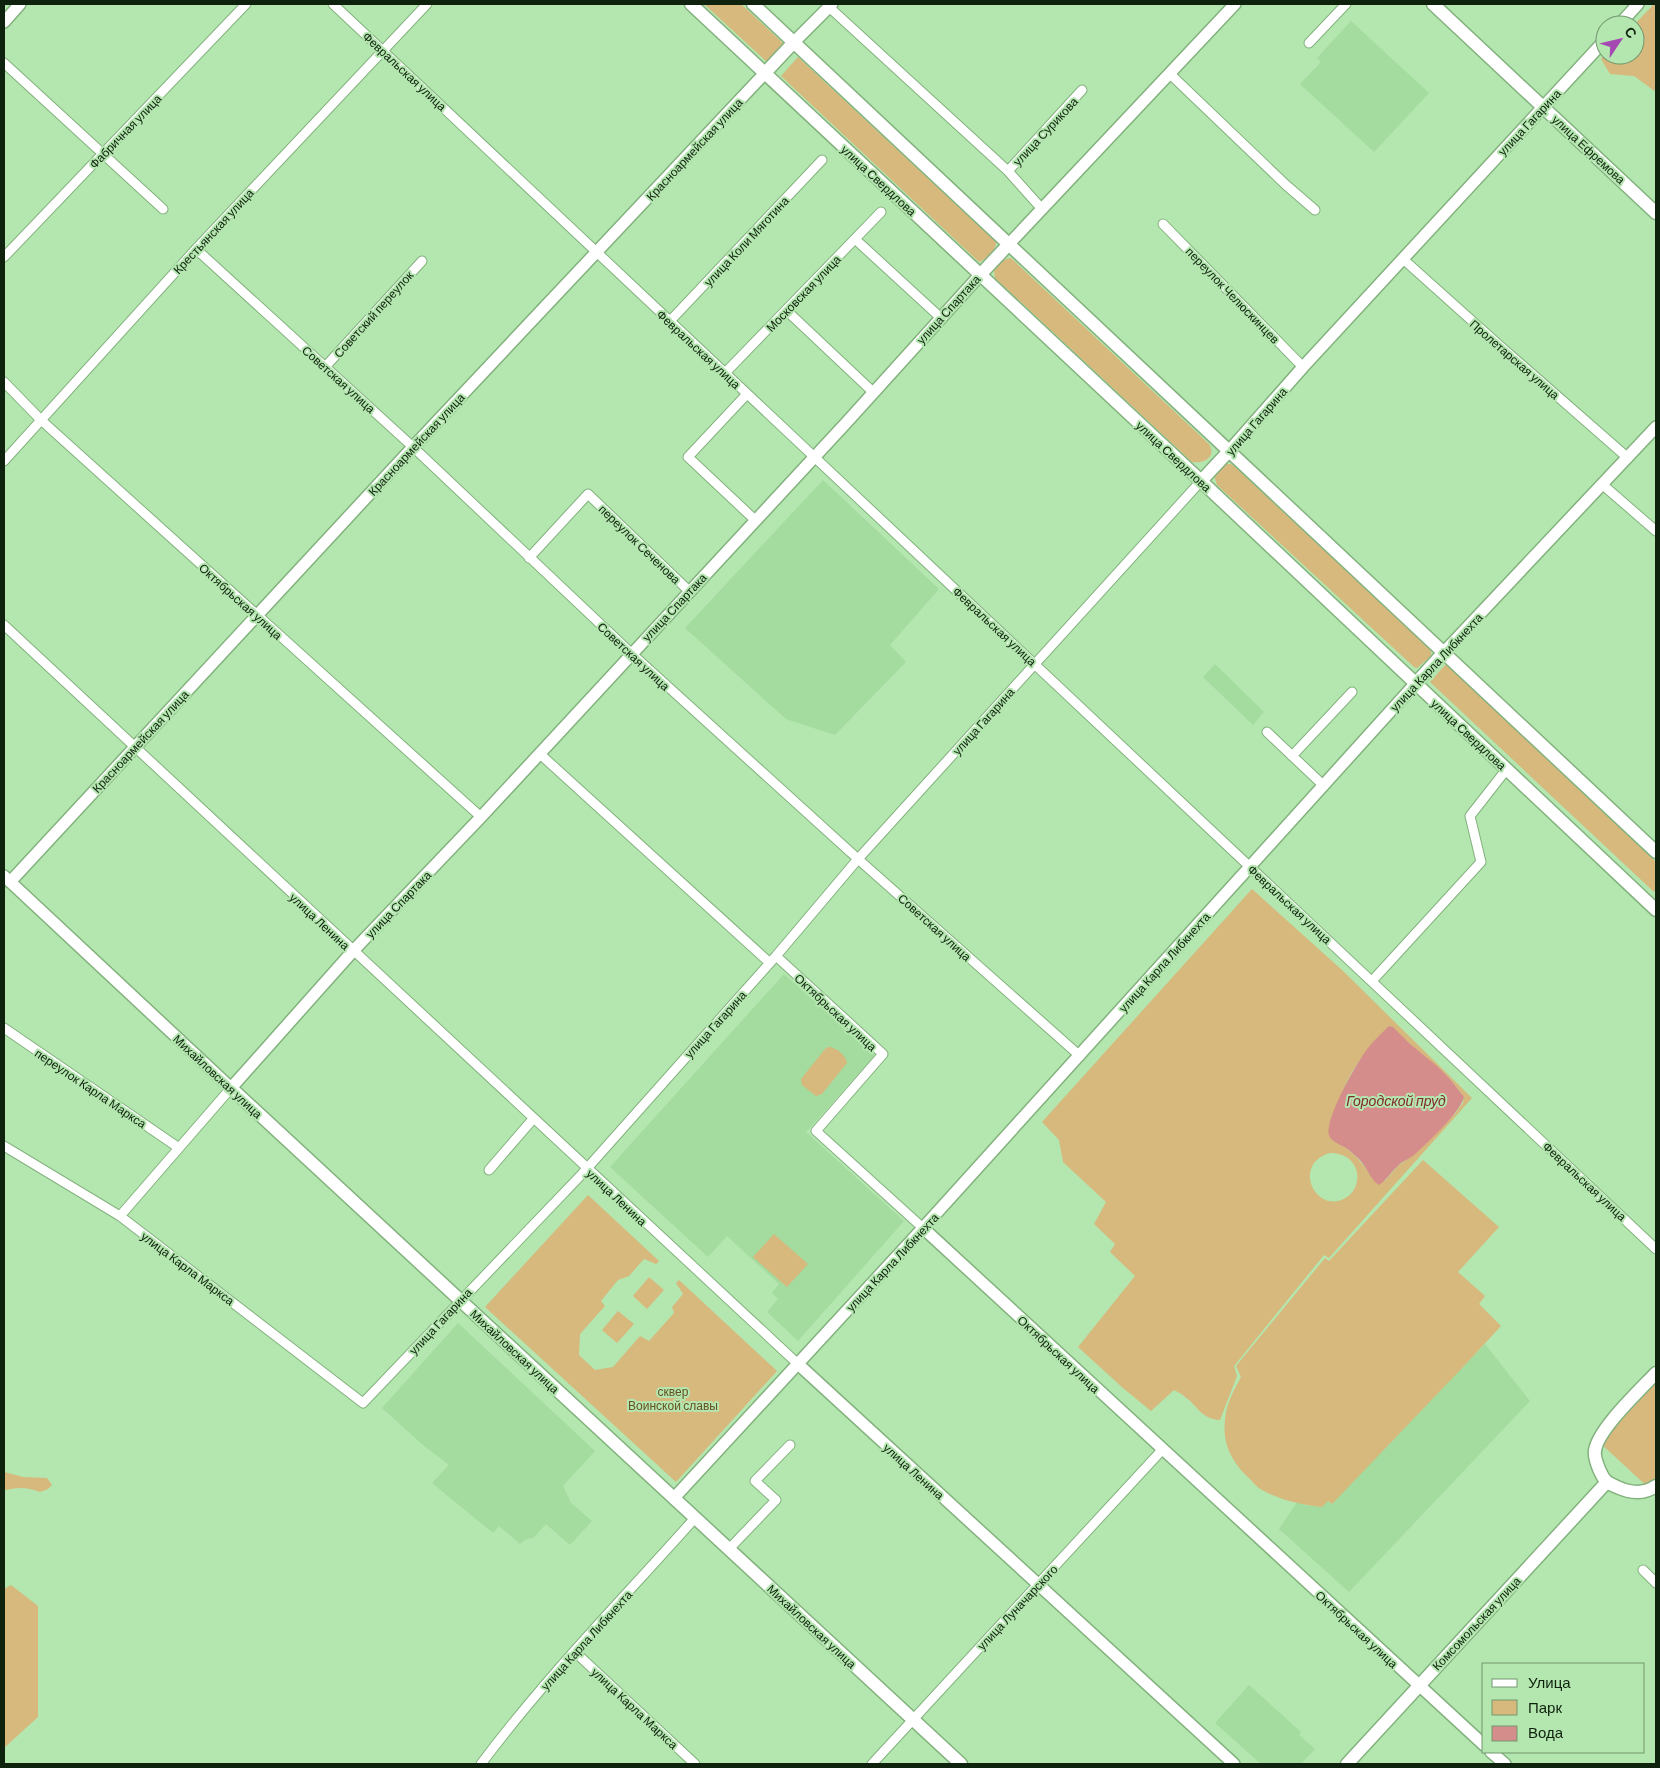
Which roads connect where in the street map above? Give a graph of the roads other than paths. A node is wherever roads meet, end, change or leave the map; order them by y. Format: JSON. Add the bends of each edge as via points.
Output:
{"nodes":[{"id":1,"x":20,"y":4,"type":"edge"},
{"id":2,"x":246,"y":4,"type":"edge"},
{"id":3,"x":333,"y":4,"type":"edge"},
{"id":4,"x":427,"y":4,"type":"edge"},
{"id":5,"x":691,"y":4,"type":"edge"},
{"id":6,"x":753,"y":4,"type":"edge"},
{"id":7,"x":1234,"y":4,"type":"edge"},
{"id":8,"x":1346,"y":4,"type":"edge"},
{"id":9,"x":1433,"y":4,"type":"edge"},
{"id":10,"x":1638,"y":4,"type":"edge"},
{"id":11,"x":831,"y":5,"type":"edge"},
{"id":12,"x":1628,"y":15,"type":"edge"},
{"id":13,"x":4,"y":22,"type":"edge"},
{"id":14,"x":794,"y":42,"type":"junction"},
{"id":15,"x":1309,"y":43,"type":"dead end"},
{"id":16,"x":383,"y":51,"type":"junction"},
{"id":17,"x":1595,"y":51,"type":"edge"},
{"id":18,"x":4,"y":63,"type":"edge"},
{"id":19,"x":765,"y":73,"type":"junction"},
{"id":20,"x":1169,"y":73,"type":"junction"},
{"id":21,"x":1082,"y":90,"type":"dead end"},
{"id":22,"x":1544,"y":106,"type":"junction"},
{"id":23,"x":104,"y":154,"type":"junction"},
{"id":24,"x":822,"y":160,"type":"dead end"},
{"id":25,"x":1008,"y":171,"type":"junction"},
{"id":26,"x":163,"y":209,"type":"dead end"},
{"id":27,"x":1042,"y":209,"type":"junction"},
{"id":28,"x":1315,"y":210,"type":"dead end"},
{"id":29,"x":881,"y":212,"type":"dead end"},
{"id":30,"x":1656,"y":213,"type":"edge"},
{"id":31,"x":1163,"y":224,"type":"dead end"},
{"id":32,"x":855,"y":239,"type":"junction"},
{"id":33,"x":1009,"y":244,"type":"junction"},
{"id":34,"x":196,"y":249,"type":"junction"},
{"id":35,"x":596,"y":252,"type":"junction"},
{"id":36,"x":4,"y":257,"type":"edge"},
{"id":37,"x":1404,"y":259,"type":"junction"},
{"id":38,"x":422,"y":261,"type":"dead end"},
{"id":39,"x":980,"y":275,"type":"junction"},
{"id":40,"x":786,"y":310,"type":"junction"},
{"id":41,"x":941,"y":318,"type":"junction"},
{"id":42,"x":670,"y":321,"type":"junction"},
{"id":43,"x":325,"y":367,"type":"junction"},
{"id":44,"x":1303,"y":367,"type":"junction"},
{"id":45,"x":725,"y":373,"type":"junction"},
{"id":46,"x":4,"y":382,"type":"edge"},
{"id":47,"x":873,"y":392,"type":"junction"},
{"id":48,"x":747,"y":394,"type":"junction"},
{"id":49,"x":41,"y":420,"type":"junction"},
{"id":50,"x":1656,"y":427,"type":"edge"},
{"id":51,"x":413,"y":447,"type":"junction"},
{"id":52,"x":1229,"y":451,"type":"junction"},
{"id":53,"x":814,"y":457,"type":"junction"},
{"id":54,"x":1628,"y":458,"type":"junction"},
{"id":55,"x":4,"y":461,"type":"edge"},
{"id":56,"x":1201,"y":481,"type":"junction"},
{"id":57,"x":1603,"y":485,"type":"junction"},
{"id":58,"x":755,"y":520,"type":"junction"},
{"id":59,"x":1656,"y":531,"type":"edge"},
{"id":60,"x":529,"y":558,"type":"junction"},
{"id":61,"x":689,"y":591,"type":"junction"},
{"id":62,"x":256,"y":616,"type":"junction"},
{"id":63,"x":4,"y":625,"type":"edge"},
{"id":64,"x":1444,"y":652,"type":"junction"},
{"id":65,"x":632,"y":654,"type":"junction"},
{"id":66,"x":1035,"y":664,"type":"junction"},
{"id":67,"x":1415,"y":684,"type":"junction"},
{"id":68,"x":1352,"y":692,"type":"dead end"},
{"id":69,"x":1267,"y":732,"type":"dead end"},
{"id":70,"x":134,"y":747,"type":"junction"},
{"id":71,"x":540,"y":754,"type":"junction"},
{"id":72,"x":1292,"y":756,"type":"junction"},
{"id":73,"x":1506,"y":770,"type":"junction"},
{"id":74,"x":1323,"y":785,"type":"junction"},
{"id":75,"x":481,"y":817,"type":"junction"},
{"id":76,"x":1656,"y":852,"type":"edge"},
{"id":77,"x":858,"y":859,"type":"junction"},
{"id":78,"x":1250,"y":866,"type":"junction"},
{"id":79,"x":6,"y":882,"type":"edge"},
{"id":80,"x":1656,"y":910,"type":"edge"},
{"id":81,"x":353,"y":951,"type":"junction"},
{"id":82,"x":773,"y":959,"type":"junction"},
{"id":83,"x":1372,"y":981,"type":"junction"},
{"id":84,"x":4,"y":1028,"type":"edge"},
{"id":85,"x":1080,"y":1056,"type":"junction"},
{"id":86,"x":231,"y":1088,"type":"junction"},
{"id":87,"x":533,"y":1119,"type":"junction"},
{"id":88,"x":4,"y":1146,"type":"edge"},
{"id":89,"x":179,"y":1148,"type":"junction"},
{"id":90,"x":587,"y":1169,"type":"junction"},
{"id":91,"x":489,"y":1170,"type":"dead end"},
{"id":92,"x":120,"y":1216,"type":"junction"},
{"id":93,"x":923,"y":1228,"type":"junction"},
{"id":94,"x":1656,"y":1248,"type":"edge"},
{"id":95,"x":460,"y":1300,"type":"junction"},
{"id":96,"x":798,"y":1364,"type":"junction"},
{"id":97,"x":1656,"y":1373,"type":"edge"},
{"id":98,"x":363,"y":1403,"type":"joint"},
{"id":99,"x":790,"y":1444,"type":"dead end"},
{"id":100,"x":1162,"y":1450,"type":"junction"},
{"id":101,"x":1606,"y":1483,"type":"junction"},
{"id":102,"x":1656,"y":1486,"type":"edge"},
{"id":103,"x":674,"y":1498,"type":"junction"},
{"id":104,"x":695,"y":1518,"type":"junction"},
{"id":105,"x":729,"y":1549,"type":"junction"},
{"id":106,"x":1643,"y":1570,"type":"dead end"},
{"id":107,"x":1656,"y":1583,"type":"edge"},
{"id":108,"x":1038,"y":1584,"type":"junction"},
{"id":109,"x":575,"y":1652,"type":"junction"},
{"id":110,"x":1419,"y":1685,"type":"junction"},
{"id":111,"x":913,"y":1720,"type":"junction"},
{"id":112,"x":1482,"y":1743,"type":"edge"},
{"id":113,"x":1492,"y":1753,"type":"edge"},
{"id":114,"x":481,"y":1764,"type":"edge"},
{"id":115,"x":695,"y":1764,"type":"edge"},
{"id":116,"x":872,"y":1764,"type":"edge"},
{"id":117,"x":961,"y":1764,"type":"edge"},
{"id":118,"x":1234,"y":1764,"type":"edge"},
{"id":119,"x":1347,"y":1764,"type":"edge"},
{"id":120,"x":1505,"y":1764,"type":"edge"}],
"edges":[{"from":1,"to":13,"type":"street"},
{"from":2,"to":23,"type":"street","name":"Фабричная улица"},
{"from":3,"to":16,"type":"street","name":"Февральская улица"},
{"from":4,"to":16,"type":"street","name":"Крестьянская улица"},
{"from":5,"to":19,"type":"main road","name":"улица Свердлова"},
{"from":6,"to":14,"type":"main road"},
{"from":7,"to":20,"type":"street","name":"улица Спартака"},
{"from":8,"to":15,"type":"street"},
{"from":9,"to":22,"type":"main road","name":"улица Ефремова"},
{"from":10,"to":12,"type":"street"},
{"from":11,"to":14,"type":"street","name":"Красноармейская улица"},
{"from":11,"to":25,"type":"street"},
{"from":14,"to":19,"type":"main road","name":"Красноармейская улица"},
{"from":14,"to":33,"type":"main road"},
{"from":16,"to":34,"type":"street","name":"Крестьянская улица"},
{"from":16,"to":35,"type":"street","name":"Февральская улица"},
{"from":17,"to":22,"type":"street","name":"улица Гагарина"},
{"from":18,"to":23,"type":"street"},
{"from":19,"to":35,"type":"street","name":"Красноармейская улица"},
{"from":19,"to":39,"type":"main road","name":"улица Свердлова"},
{"from":20,"to":27,"type":"street","name":"улица Спартака"},
{"from":20,"to":28,"type":"street"},
{"from":21,"to":25,"type":"street","name":"улица Сурикова"},
{"from":22,"to":30,"type":"main road","name":"улица Ефремова"},
{"from":22,"to":37,"type":"street","name":"улица Гагарина"},
{"from":23,"to":26,"type":"street"},
{"from":23,"to":36,"type":"street","name":"Фабричная улица"},
{"from":24,"to":42,"type":"street","name":"улица Коли Мяготина"},
{"from":25,"to":27,"type":"street"},
{"from":27,"to":33,"type":"street","name":"улица Спартака"},
{"from":29,"to":32,"type":"street","name":"Московская улица"},
{"from":31,"to":44,"type":"street","name":"переулок Челюскинцев"},
{"from":32,"to":40,"type":"street","name":"Московская улица"},
{"from":32,"to":41,"type":"street"},
{"from":33,"to":39,"type":"main road","name":"улица Спартака"},
{"from":33,"to":52,"type":"main road"},
{"from":34,"to":43,"type":"street","name":"Советская улица"},
{"from":34,"to":49,"type":"street","name":"Крестьянская улица"},
{"from":35,"to":42,"type":"street","name":"Февральская улица"},
{"from":35,"to":51,"type":"street","name":"Красноармейская улица"},
{"from":37,"to":44,"type":"street","name":"улица Гагарина"},
{"from":37,"to":54,"type":"street","name":"Пролетарская улица"},
{"from":38,"to":43,"type":"street","name":"Советский переулок"},
{"from":39,"to":41,"type":"street","name":"улица Спартака"},
{"from":39,"to":56,"type":"main road","name":"улица Свердлова"},
{"from":40,"to":45,"type":"street","name":"Московская улица"},
{"from":40,"to":47,"type":"street"},
{"from":41,"to":47,"type":"street","name":"улица Спартака"},
{"from":42,"to":45,"type":"street","name":"Февральская улица"},
{"from":43,"to":51,"type":"street","name":"Советская улица"},
{"from":44,"to":52,"type":"street","name":"улица Гагарина"},
{"from":45,"to":48,"type":"street","name":"Февральская улица"},
{"from":46,"to":49,"type":"street","name":"Октябрьская улица"},
{"from":47,"to":53,"type":"street","name":"улица Спартака"},
{"from":48,"to":53,"type":"street","name":"Февральская улица"},
{"from":48,"to":58,"type":"street","via":[[688,457]]},
{"from":49,"to":55,"type":"street","name":"Крестьянская улица"},
{"from":49,"to":62,"type":"street","name":"Октябрьская улица"},
{"from":50,"to":54,"type":"street","name":"улица Карла Либкнехта"},
{"from":51,"to":60,"type":"street","name":"Советская улица"},
{"from":51,"to":62,"type":"street","name":"Красноармейская улица"},
{"from":52,"to":56,"type":"main road","name":"улица Гагарина"},
{"from":52,"to":64,"type":"main road"},
{"from":53,"to":58,"type":"street","name":"улица Спартака"},
{"from":53,"to":66,"type":"street","name":"Февральская улица"},
{"from":54,"to":57,"type":"street","name":"улица Карла Либкнехта"},
{"from":56,"to":66,"type":"street","name":"улица Гагарина"},
{"from":56,"to":67,"type":"main road","name":"улица Свердлова"},
{"from":57,"to":59,"type":"street"},
{"from":57,"to":64,"type":"street","name":"улица Карла Либкнехта"},
{"from":58,"to":61,"type":"street","name":"улица Спартака"},
{"from":60,"to":61,"type":"street","name":"переулок Сеченова","via":[[588,494]]},
{"from":60,"to":65,"type":"street","name":"Советская улица"},
{"from":61,"to":65,"type":"street","name":"улица Спартака"},
{"from":62,"to":70,"type":"street","name":"Красноармейская улица"},
{"from":62,"to":75,"type":"street","name":"Октябрьская улица"},
{"from":63,"to":70,"type":"street","name":"улица Ленина"},
{"from":64,"to":67,"type":"main road","name":"улица Карла Либкнехта"},
{"from":64,"to":76,"type":"main road"},
{"from":65,"to":71,"type":"street","name":"улица Спартака"},
{"from":65,"to":77,"type":"street","name":"Советская улица"},
{"from":66,"to":77,"type":"street","name":"улица Гагарина"},
{"from":66,"to":78,"type":"street","name":"Февральская улица"},
{"from":67,"to":73,"type":"main road","name":"улица Свердлова"},
{"from":67,"to":74,"type":"street","name":"улица Карла Либкнехта"},
{"from":68,"to":72,"type":"street"},
{"from":69,"to":72,"type":"street"},
{"from":70,"to":79,"type":"street","name":"Красноармейская улица"},
{"from":70,"to":81,"type":"street","name":"улица Ленина"},
{"from":71,"to":75,"type":"street","name":"улица Спартака"},
{"from":71,"to":82,"type":"street","name":"Октябрьская улица"},
{"from":72,"to":74,"type":"street"},
{"from":73,"to":80,"type":"main road","name":"улица Свердлова"},
{"from":73,"to":83,"type":"street","via":[[1470,816],[1481,862]]},
{"from":74,"to":78,"type":"street","name":"улица Карла Либкнехта"},
{"from":75,"to":81,"type":"street","name":"улица Спартака"},
{"from":77,"to":82,"type":"street","name":"улица Гагарина"},
{"from":77,"to":85,"type":"street","name":"Советская улица"},
{"from":78,"to":83,"type":"street","name":"Февральская улица"},
{"from":78,"to":85,"type":"street","name":"улица Карла Либкнехта"},
{"from":79,"to":86,"type":"street","name":"Михайловская улица"},
{"from":81,"to":86,"type":"street","name":"улица Спартака"},
{"from":81,"to":87,"type":"street","name":"улица Ленина"},
{"from":82,"to":90,"type":"street","name":"улица Гагарина"},
{"from":82,"to":93,"type":"street","name":"Октябрьская улица","via":[[883,1054],[816,1131]]},
{"from":83,"to":94,"type":"street","name":"Февральская улица"},
{"from":84,"to":89,"type":"street","name":"переулок Карла Маркса"},
{"from":85,"to":93,"type":"street","name":"улица Карла Либкнехта"},
{"from":86,"to":89,"type":"street","name":"улица Спартака"},
{"from":86,"to":95,"type":"main road","name":"Михайловская улица"},
{"from":87,"to":90,"type":"street","name":"улица Ленина"},
{"from":87,"to":91,"type":"street"},
{"from":88,"to":92,"type":"street","name":"улица Карла Маркса"},
{"from":89,"to":92,"type":"street","name":"улица Спартака"},
{"from":90,"to":95,"type":"street","name":"улица Гагарина"},
{"from":90,"to":96,"type":"street","name":"улица Ленина"},
{"from":92,"to":98,"type":"street","name":"улица Карла Маркса"},
{"from":93,"to":96,"type":"street","name":"улица Карла Либкнехта"},
{"from":93,"to":100,"type":"street","name":"Октябрьская улица"},
{"from":95,"to":98,"type":"street","name":"улица Гагарина"},
{"from":95,"to":103,"type":"main road","name":"Михайловская улица"},
{"from":96,"to":103,"type":"street","name":"улица Карла Либкнехта"},
{"from":96,"to":108,"type":"street","name":"улица Ленина"},
{"from":97,"to":101,"type":"main road","via":[[1598,1440],[1594,1451]]},
{"from":99,"to":105,"type":"street","via":[[755,1481],[776,1500]]},
{"from":100,"to":108,"type":"street","name":"улица Луначарского"},
{"from":100,"to":110,"type":"street","name":"Октябрьская улица"},
{"from":101,"to":102,"type":"main road","via":[[1626,1492],[1640,1493]]},
{"from":101,"to":110,"type":"main road","name":"Комсомольская улица"},
{"from":103,"to":104,"type":"main road","name":"Михайловская улица"},
{"from":104,"to":105,"type":"main road","name":"Михайловская улица"},
{"from":104,"to":109,"type":"street","name":"улица Карла Либкнехта"},
{"from":105,"to":111,"type":"main road","name":"Михайловская улица"},
{"from":106,"to":107,"type":"street"},
{"from":108,"to":111,"type":"street","name":"улица Луначарского"},
{"from":108,"to":118,"type":"street","name":"улица Ленина"},
{"from":109,"to":114,"type":"street","name":"улица Карла Либкнехта"},
{"from":109,"to":115,"type":"street","name":"улица Карла Маркса"},
{"from":110,"to":112,"type":"street","name":"Октябрьская улица"},
{"from":110,"to":119,"type":"main road","name":"Комсомольская улица"},
{"from":111,"to":116,"type":"street","name":"улица Луначарского"},
{"from":111,"to":117,"type":"main road","name":"Михайловская улица"},
{"from":113,"to":120,"type":"street"}]}
